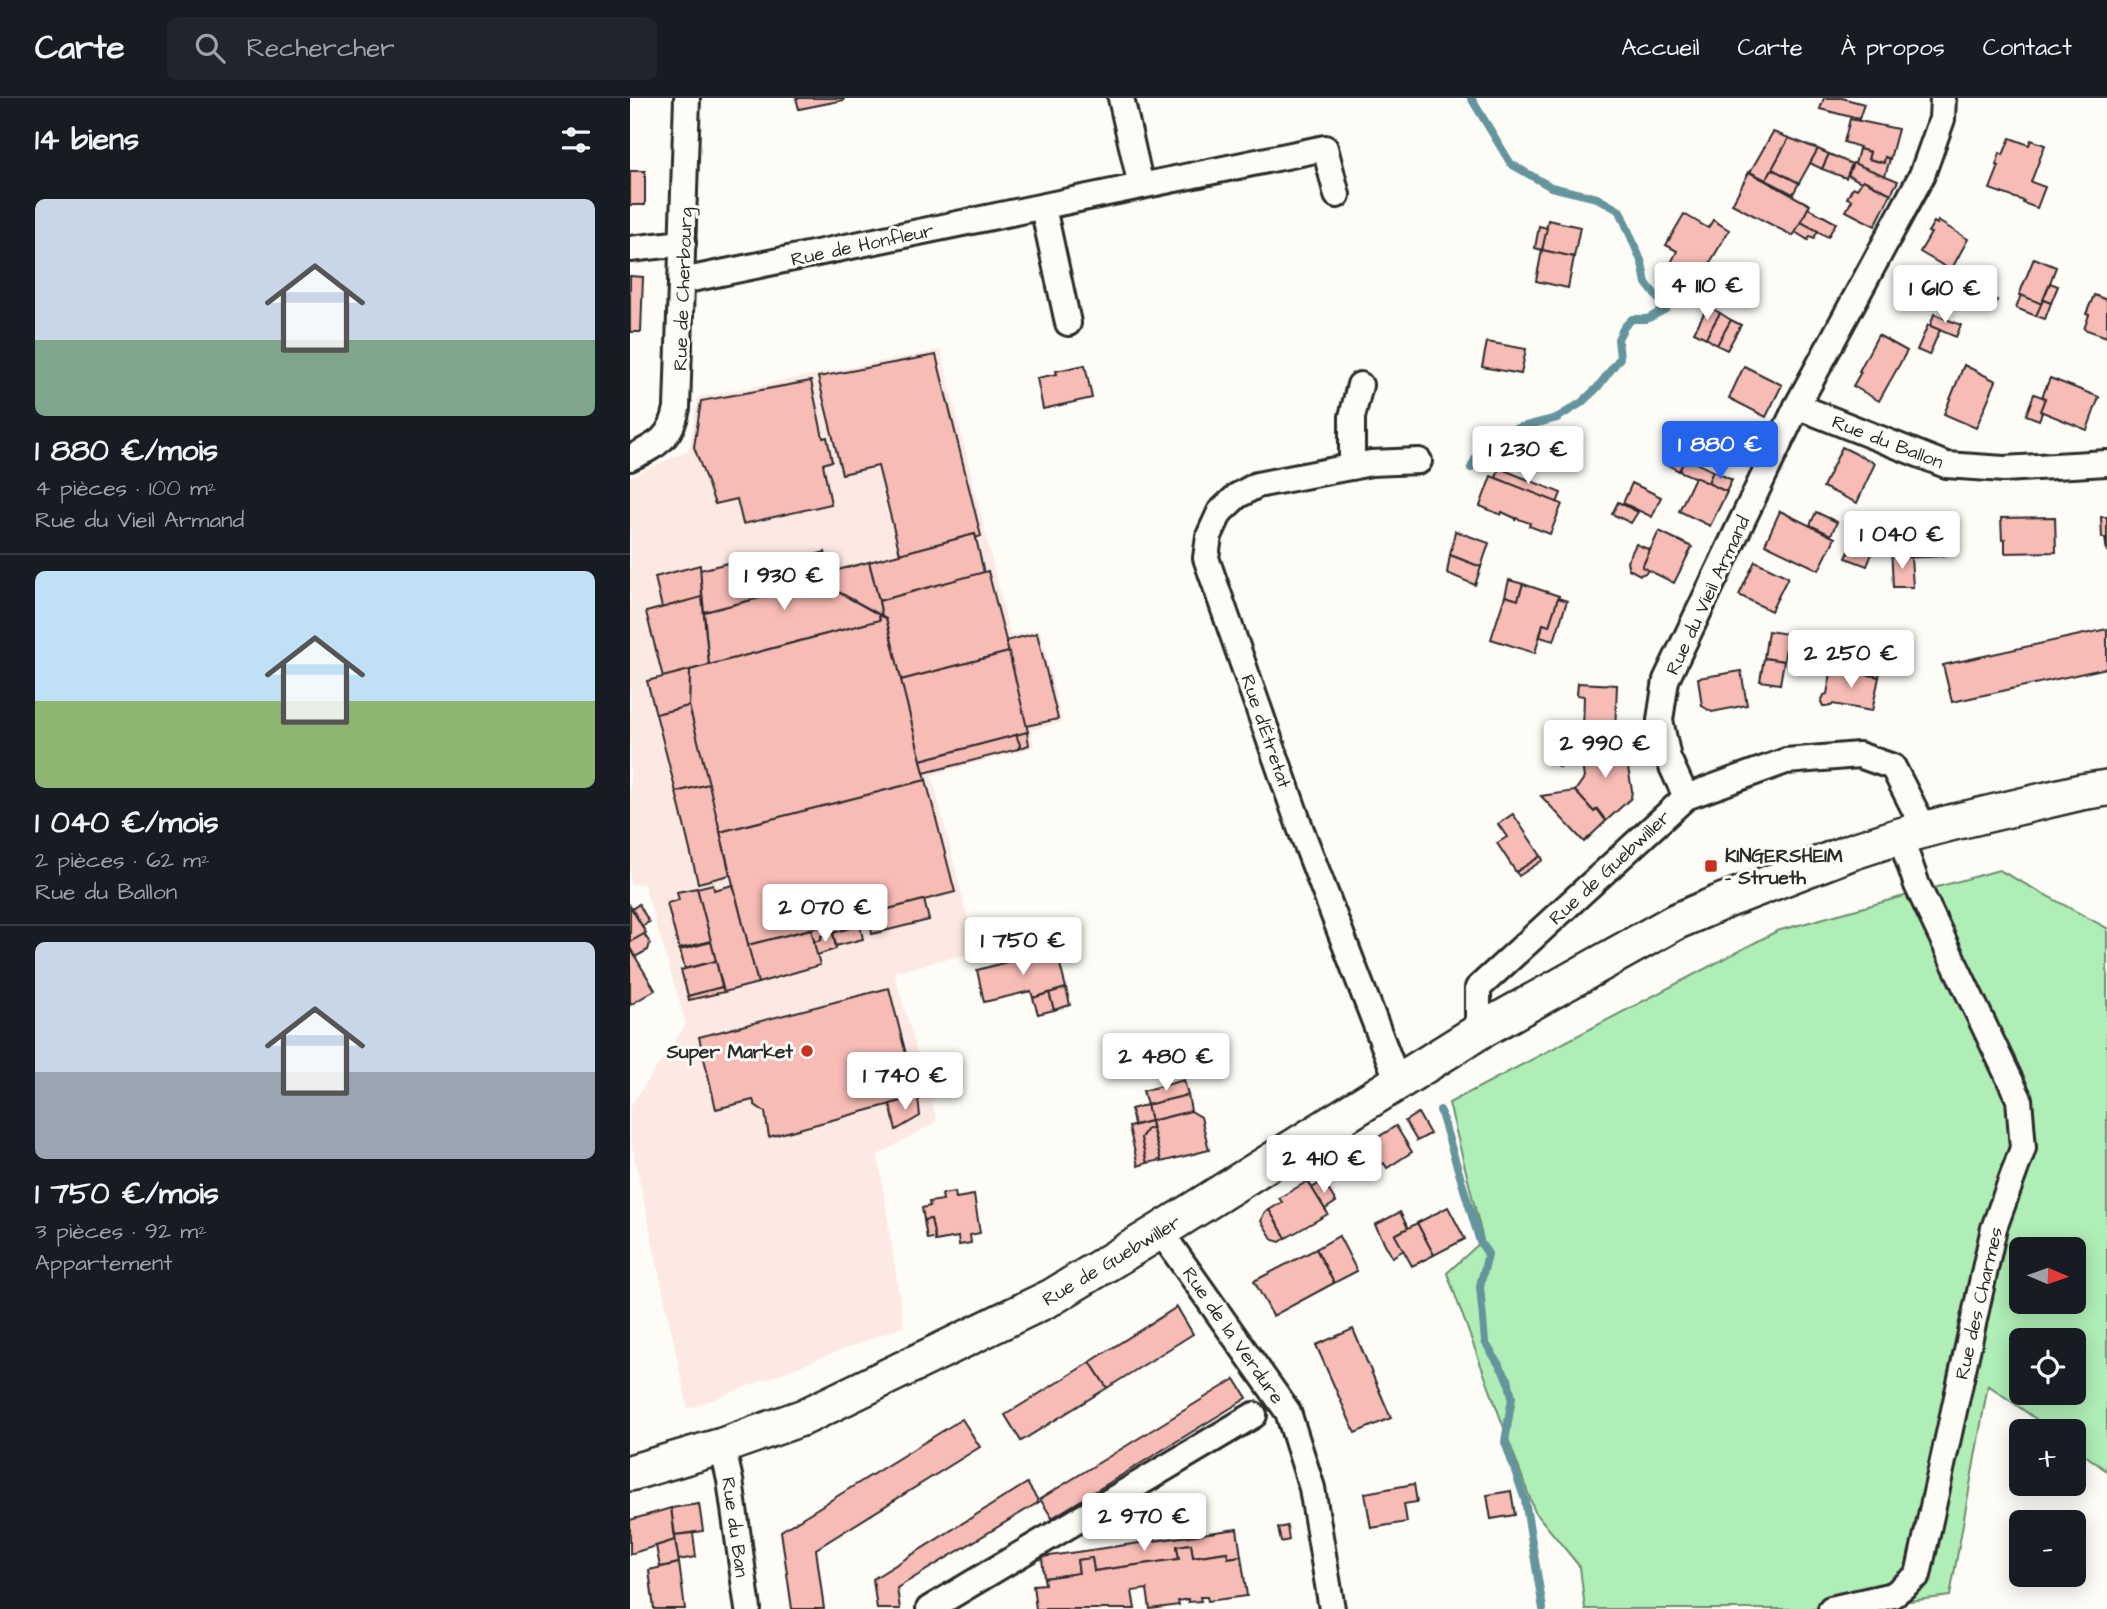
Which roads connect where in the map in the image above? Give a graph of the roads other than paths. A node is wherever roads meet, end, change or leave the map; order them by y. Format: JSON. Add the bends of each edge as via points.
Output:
{"nodes":[{"id":1,"x":687,"y":98,"type":"edge"},
{"id":2,"x":1121,"y":98,"type":"edge"},
{"id":3,"x":1943,"y":98,"type":"edge"},
{"id":4,"x":1141,"y":186,"type":"junction"},
{"id":5,"x":1337,"y":195,"type":"dead end"},
{"id":6,"x":1043,"y":207,"type":"junction"},
{"id":7,"x":683,"y":243,"type":"junction"},
{"id":8,"x":630,"y":249,"type":"edge"},
{"id":9,"x":682,"y":281,"type":"junction"},
{"id":10,"x":1068,"y":323,"type":"dead end"},
{"id":11,"x":1360,"y":385,"type":"dead end"},
{"id":12,"x":1797,"y":405,"type":"junction"},
{"id":13,"x":630,"y":457,"type":"edge"},
{"id":14,"x":1419,"y":461,"type":"dead end"},
{"id":15,"x":2107,"y":463,"type":"edge"},
{"id":16,"x":1352,"y":467,"type":"junction"},
{"id":17,"x":2107,"y":788,"type":"edge"},
{"id":18,"x":1686,"y":797,"type":"junction"},
{"id":19,"x":1913,"y":833,"type":"junction"},
{"id":20,"x":1478,"y":1032,"type":"junction"},
{"id":21,"x":1398,"y":1082,"type":"junction"},
{"id":22,"x":1160,"y":1231,"type":"junction"},
{"id":23,"x":1254,"y":1415,"type":"dead end"},
{"id":24,"x":722,"y":1446,"type":"junction"},
{"id":25,"x":630,"y":1473,"type":"edge"},
{"id":26,"x":748,"y":1609,"type":"edge"},
{"id":27,"x":929,"y":1609,"type":"edge"},
{"id":28,"x":1332,"y":1609,"type":"edge"},
{"id":29,"x":1831,"y":1609,"type":"edge"}],
"edges":[{"from":1,"to":7,"type":"street","name":"Rue de Cherbourg"},
{"from":2,"to":4,"type":"street"},
{"from":3,"to":12,"type":"street","name":"Rue du Vieil Armand","via":[[1942,119],[1923,176]]},
{"from":4,"to":5,"type":"street","name":"Rue de Honfleur","via":[[1325,148]]},
{"from":4,"to":6,"type":"street","name":"Rue de Honfleur"},
{"from":6,"to":9,"type":"street","name":"Rue de Honfleur"},
{"from":6,"to":10,"type":"street"},
{"from":7,"to":8,"type":"street"},
{"from":7,"to":9,"type":"street","name":"Rue de Cherbourg"},
{"from":9,"to":13,"type":"street","name":"Rue de Cherbourg","via":[[675,421],[663,439]]},
{"from":11,"to":16,"type":"street","via":[[1352,417]]},
{"from":12,"to":15,"type":"street","name":"Rue du Ballon","via":[[1945,465],[2004,469]]},
{"from":12,"to":18,"type":"street","name":"Rue du Vieil Armand","via":[[1666,680],[1660,720],[1668,758]]},
{"from":14,"to":16,"type":"street","name":"Rue d'Étretat"},
{"from":16,"to":21,"type":"street","name":"Rue d'Étretat","via":[[1257,485],[1237,496],[1220,512],[1209,536],[1206,558],[1301,830]]},
{"from":17,"to":19,"type":"main road","name":"Rue de Guebwiller"},
{"from":18,"to":19,"type":"street","name":"Rue de Guebwiller","via":[[1786,761],[1859,755],[1892,767]]},
{"from":18,"to":20,"type":"street","name":"Rue de Guebwiller","via":[[1478,988]]},
{"from":19,"to":20,"type":"main road","name":"Rue de Guebwiller","via":[[1851,852],[1675,922]]},
{"from":19,"to":29,"type":"street","name":"Rue des Charmes","via":[[1917,885],[2019,1099],[2023,1148],[1994,1228],[1918,1575],[1893,1595]]},
{"from":20,"to":21,"type":"main road","name":"Rue de Guebwiller"},
{"from":21,"to":22,"type":"main road","name":"Rue de Guebwiller"},
{"from":22,"to":24,"type":"main road","name":"Rue de Guebwiller","via":[[1052,1297],[804,1417]]},
{"from":22,"to":28,"type":"street","name":"Rue de la Verdure","via":[[1288,1412],[1312,1488]]},
{"from":23,"to":27,"type":"street"},
{"from":24,"to":25,"type":"main road","name":"Rue de Guebwiller"},
{"from":24,"to":26,"type":"street","name":"Rue du Ban"}]}
